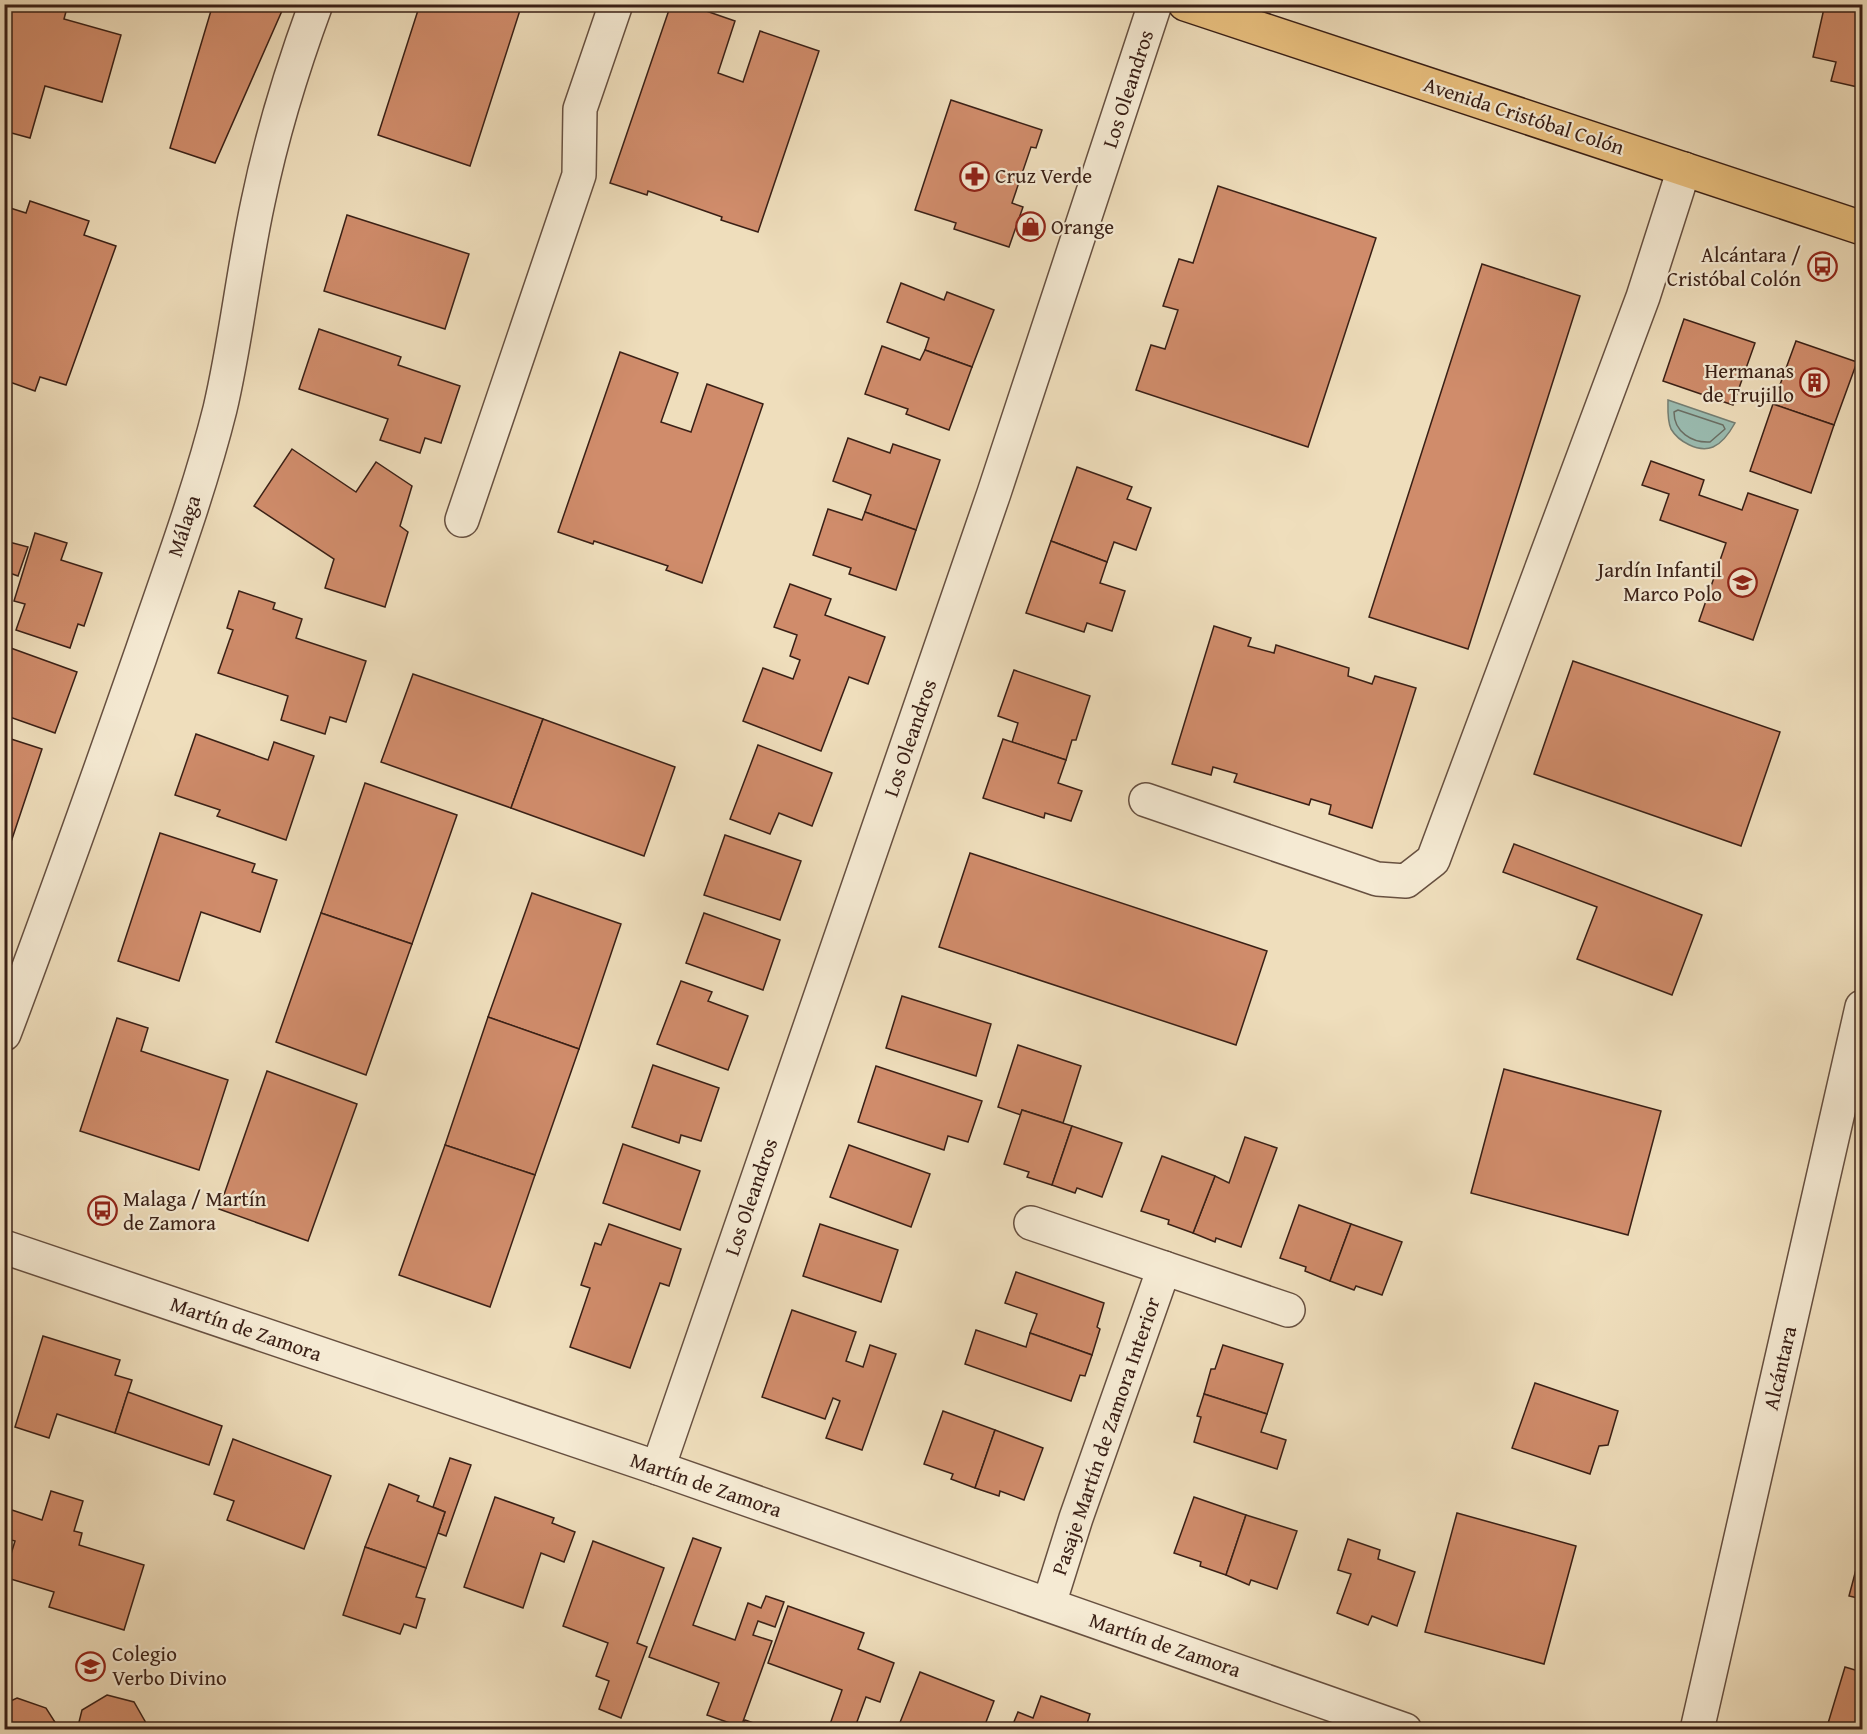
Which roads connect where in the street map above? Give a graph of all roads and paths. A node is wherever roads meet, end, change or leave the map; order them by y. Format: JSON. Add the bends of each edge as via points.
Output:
{"nodes":[{"id":1,"x":316,"y":4,"type":"edge"},
{"id":2,"x":616,"y":4,"type":"edge"},
{"id":3,"x":1155,"y":4,"type":"edge"},
{"id":4,"x":1185,"y":4,"type":"edge"},
{"id":5,"x":1222,"y":10,"type":"edge"},
{"id":6,"x":1684,"y":170,"type":"junction"},
{"id":7,"x":1863,"y":228,"type":"edge"},
{"id":8,"x":462,"y":520,"type":"dead end"},
{"id":9,"x":1146,"y":800,"type":"dead end"},
{"id":10,"x":1863,"y":1007,"type":"edge"},
{"id":11,"x":4,"y":1034,"type":"edge"},
{"id":12,"x":1031,"y":1223,"type":"dead end"},
{"id":13,"x":4,"y":1247,"type":"edge"},
{"id":14,"x":1164,"y":1268,"type":"junction"},
{"id":15,"x":1288,"y":1310,"type":"dead end"},
{"id":16,"x":658,"y":1468,"type":"junction"},
{"id":17,"x":1049,"y":1604,"type":"junction"},
{"id":18,"x":1405,"y":1730,"type":"edge"},
{"id":19,"x":1697,"y":1730,"type":"edge"}],
"edges":[{"from":1,"to":11,"type":"street","name":"Málaga","via":[[274,134],[219,410],[180,543]]},
{"from":2,"to":8,"type":"street","via":[[580,109],[579,175]]},
{"from":3,"to":16,"type":"street","name":"Los Oleandros","via":[[974,550]]},
{"from":4,"to":5,"type":"main road","name":"Avenida Cristóbal Colón"},
{"from":5,"to":6,"type":"main road","name":"Avenida Cristóbal Colón"},
{"from":6,"to":7,"type":"main road","name":"Avenida Cristóbal Colón"},
{"from":6,"to":9,"type":"street","via":[[1643,297],[1433,860],[1406,881],[1377,879]]},
{"from":10,"to":19,"type":"street","name":"Alcántara"},
{"from":12,"to":14,"type":"street"},
{"from":13,"to":16,"type":"street","name":"Martín de Zamora"},
{"from":14,"to":15,"type":"street"},
{"from":14,"to":17,"type":"street","name":"Pasaje Martín de Zamora Interior"},
{"from":16,"to":17,"type":"street","name":"Martín de Zamora"},
{"from":17,"to":18,"type":"street","name":"Martín de Zamora"}]}
